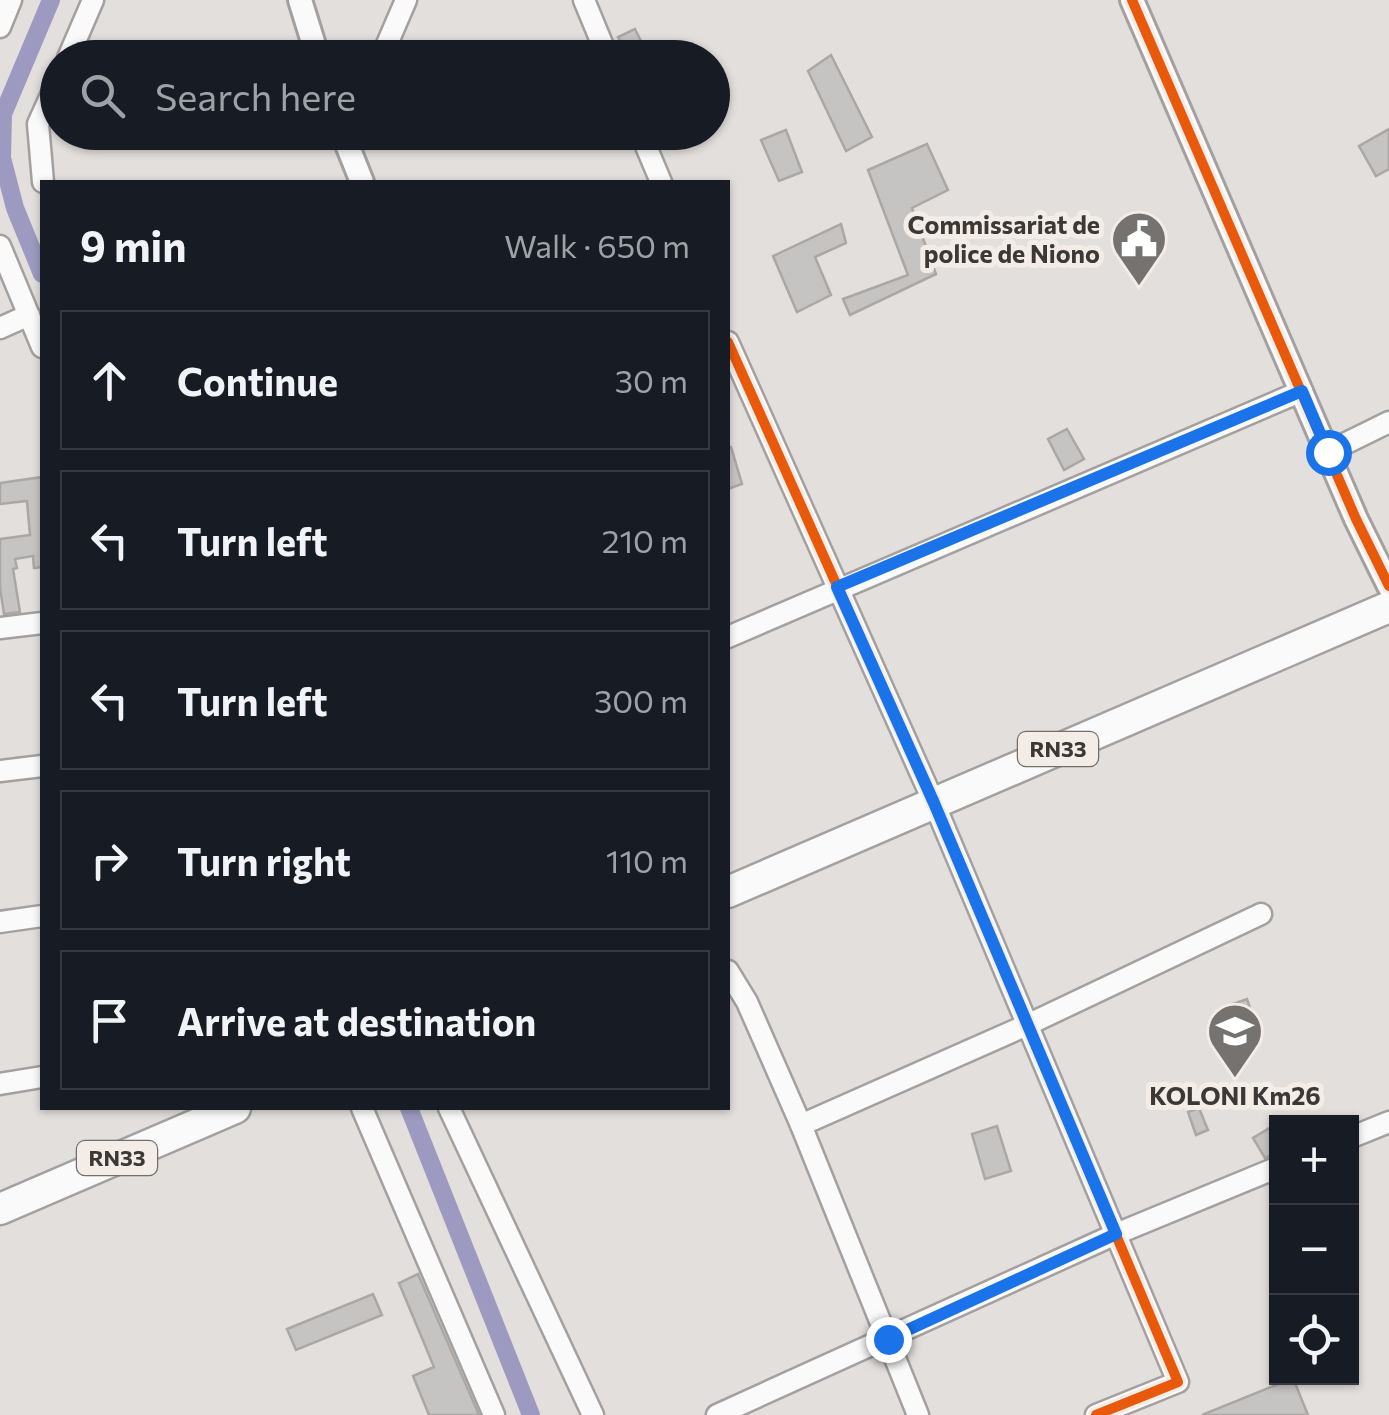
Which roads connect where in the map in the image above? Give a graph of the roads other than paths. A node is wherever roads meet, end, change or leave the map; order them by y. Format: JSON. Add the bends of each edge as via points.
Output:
{"nodes":[{"id":1,"x":12,"y":0,"type":"edge"},
{"id":2,"x":94,"y":0,"type":"edge"},
{"id":3,"x":300,"y":0,"type":"edge"},
{"id":4,"x":406,"y":0,"type":"edge"},
{"id":5,"x":584,"y":0,"type":"edge"},
{"id":6,"x":1132,"y":0,"type":"edge"},
{"id":7,"x":0,"y":27,"type":"edge"},
{"id":8,"x":76,"y":40,"type":"edge"},
{"id":9,"x":312,"y":40,"type":"edge"},
{"id":10,"x":389,"y":40,"type":"edge"},
{"id":11,"x":601,"y":40,"type":"edge"},
{"id":12,"x":40,"y":120,"type":"edge"},
{"id":13,"x":40,"y":147,"type":"edge"},
{"id":14,"x":40,"y":150,"type":"edge"},
{"id":15,"x":350,"y":150,"type":"edge"},
{"id":16,"x":647,"y":150,"type":"edge"},
{"id":17,"x":43,"y":180,"type":"edge"},
{"id":18,"x":361,"y":180,"type":"edge"},
{"id":19,"x":659,"y":180,"type":"edge"},
{"id":20,"x":0,"y":246,"type":"edge"},
{"id":21,"x":6,"y":275,"type":"edge"},
{"id":22,"x":29,"y":316,"type":"junction"},
{"id":23,"x":0,"y":328,"type":"edge"},
{"id":24,"x":40,"y":343,"type":"edge"},
{"id":25,"x":730,"y":346,"type":"edge"},
{"id":26,"x":1302,"y":391,"type":"junction"},
{"id":27,"x":1389,"y":422,"type":"edge"},
{"id":28,"x":1328,"y":452,"type":"junction"},
{"id":29,"x":1389,"y":586,"type":"edge"},
{"id":30,"x":837,"y":587,"type":"junction"},
{"id":31,"x":1389,"y":606,"type":"edge"},
{"id":32,"x":40,"y":623,"type":"edge"},
{"id":33,"x":0,"y":628,"type":"edge"},
{"id":34,"x":730,"y":635,"type":"edge"},
{"id":35,"x":40,"y":766,"type":"edge"},
{"id":36,"x":0,"y":772,"type":"edge"},
{"id":37,"x":934,"y":803,"type":"junction"},
{"id":38,"x":730,"y":891,"type":"edge"},
{"id":39,"x":1262,"y":914,"type":"dead end"},
{"id":40,"x":40,"y":916,"type":"edge"},
{"id":41,"x":0,"y":922,"type":"edge"},
{"id":42,"x":730,"y":974,"type":"edge"},
{"id":43,"x":1028,"y":1025,"type":"junction"},
{"id":44,"x":40,"y":1077,"type":"edge"},
{"id":45,"x":0,"y":1084,"type":"edge"},
{"id":46,"x":223,"y":1110,"type":"edge"},
{"id":47,"x":363,"y":1110,"type":"edge"},
{"id":48,"x":450,"y":1110,"type":"edge"},
{"id":49,"x":196,"y":1115,"type":"edge"},
{"id":50,"x":1389,"y":1122,"type":"edge"},
{"id":51,"x":801,"y":1125,"type":"junction"},
{"id":52,"x":1359,"y":1135,"type":"edge"},
{"id":53,"x":1269,"y":1171,"type":"edge"},
{"id":54,"x":0,"y":1209,"type":"edge"},
{"id":55,"x":1116,"y":1234,"type":"junction"},
{"id":56,"x":888,"y":1339,"type":"junction"},
{"id":57,"x":494,"y":1415,"type":"edge"},
{"id":58,"x":593,"y":1415,"type":"edge"},
{"id":59,"x":717,"y":1415,"type":"edge"},
{"id":60,"x":918,"y":1415,"type":"edge"},
{"id":61,"x":1096,"y":1415,"type":"edge"}],
"edges":[{"from":1,"to":7,"type":"street"},
{"from":2,"to":8,"type":"street"},
{"from":3,"to":9,"type":"street"},
{"from":4,"to":10,"type":"street"},
{"from":5,"to":11,"type":"street"},
{"from":6,"to":26,"type":"street"},
{"from":12,"to":13,"type":"street"},
{"from":14,"to":17,"type":"street"},
{"from":15,"to":18,"type":"street"},
{"from":16,"to":19,"type":"street"},
{"from":20,"to":21,"type":"street"},
{"from":21,"to":22,"type":"street"},
{"from":22,"to":23,"type":"street"},
{"from":22,"to":24,"type":"street"},
{"from":25,"to":30,"type":"street"},
{"from":26,"to":28,"type":"street"},
{"from":26,"to":30,"type":"street"},
{"from":27,"to":28,"type":"street"},
{"from":28,"to":29,"type":"street"},
{"from":30,"to":34,"type":"street"},
{"from":30,"to":37,"type":"street"},
{"from":31,"to":37,"type":"main road","number":"RN33"},
{"from":32,"to":33,"type":"street"},
{"from":35,"to":36,"type":"street"},
{"from":37,"to":38,"type":"main road","number":"RN33"},
{"from":37,"to":43,"type":"street"},
{"from":39,"to":43,"type":"street"},
{"from":40,"to":41,"type":"street"},
{"from":42,"to":51,"type":"street"},
{"from":43,"to":51,"type":"street"},
{"from":43,"to":55,"type":"street"},
{"from":44,"to":45,"type":"street"},
{"from":46,"to":49,"type":"main road","number":"RN33"},
{"from":47,"to":57,"type":"street"},
{"from":48,"to":58,"type":"street"},
{"from":49,"to":54,"type":"main road","number":"RN33"},
{"from":50,"to":52,"type":"street"},
{"from":51,"to":56,"type":"street"},
{"from":53,"to":55,"type":"street"},
{"from":55,"to":56,"type":"street"},
{"from":55,"to":61,"type":"street","via":[[1178,1382]]},
{"from":56,"to":59,"type":"street"},
{"from":56,"to":60,"type":"street"}]}
